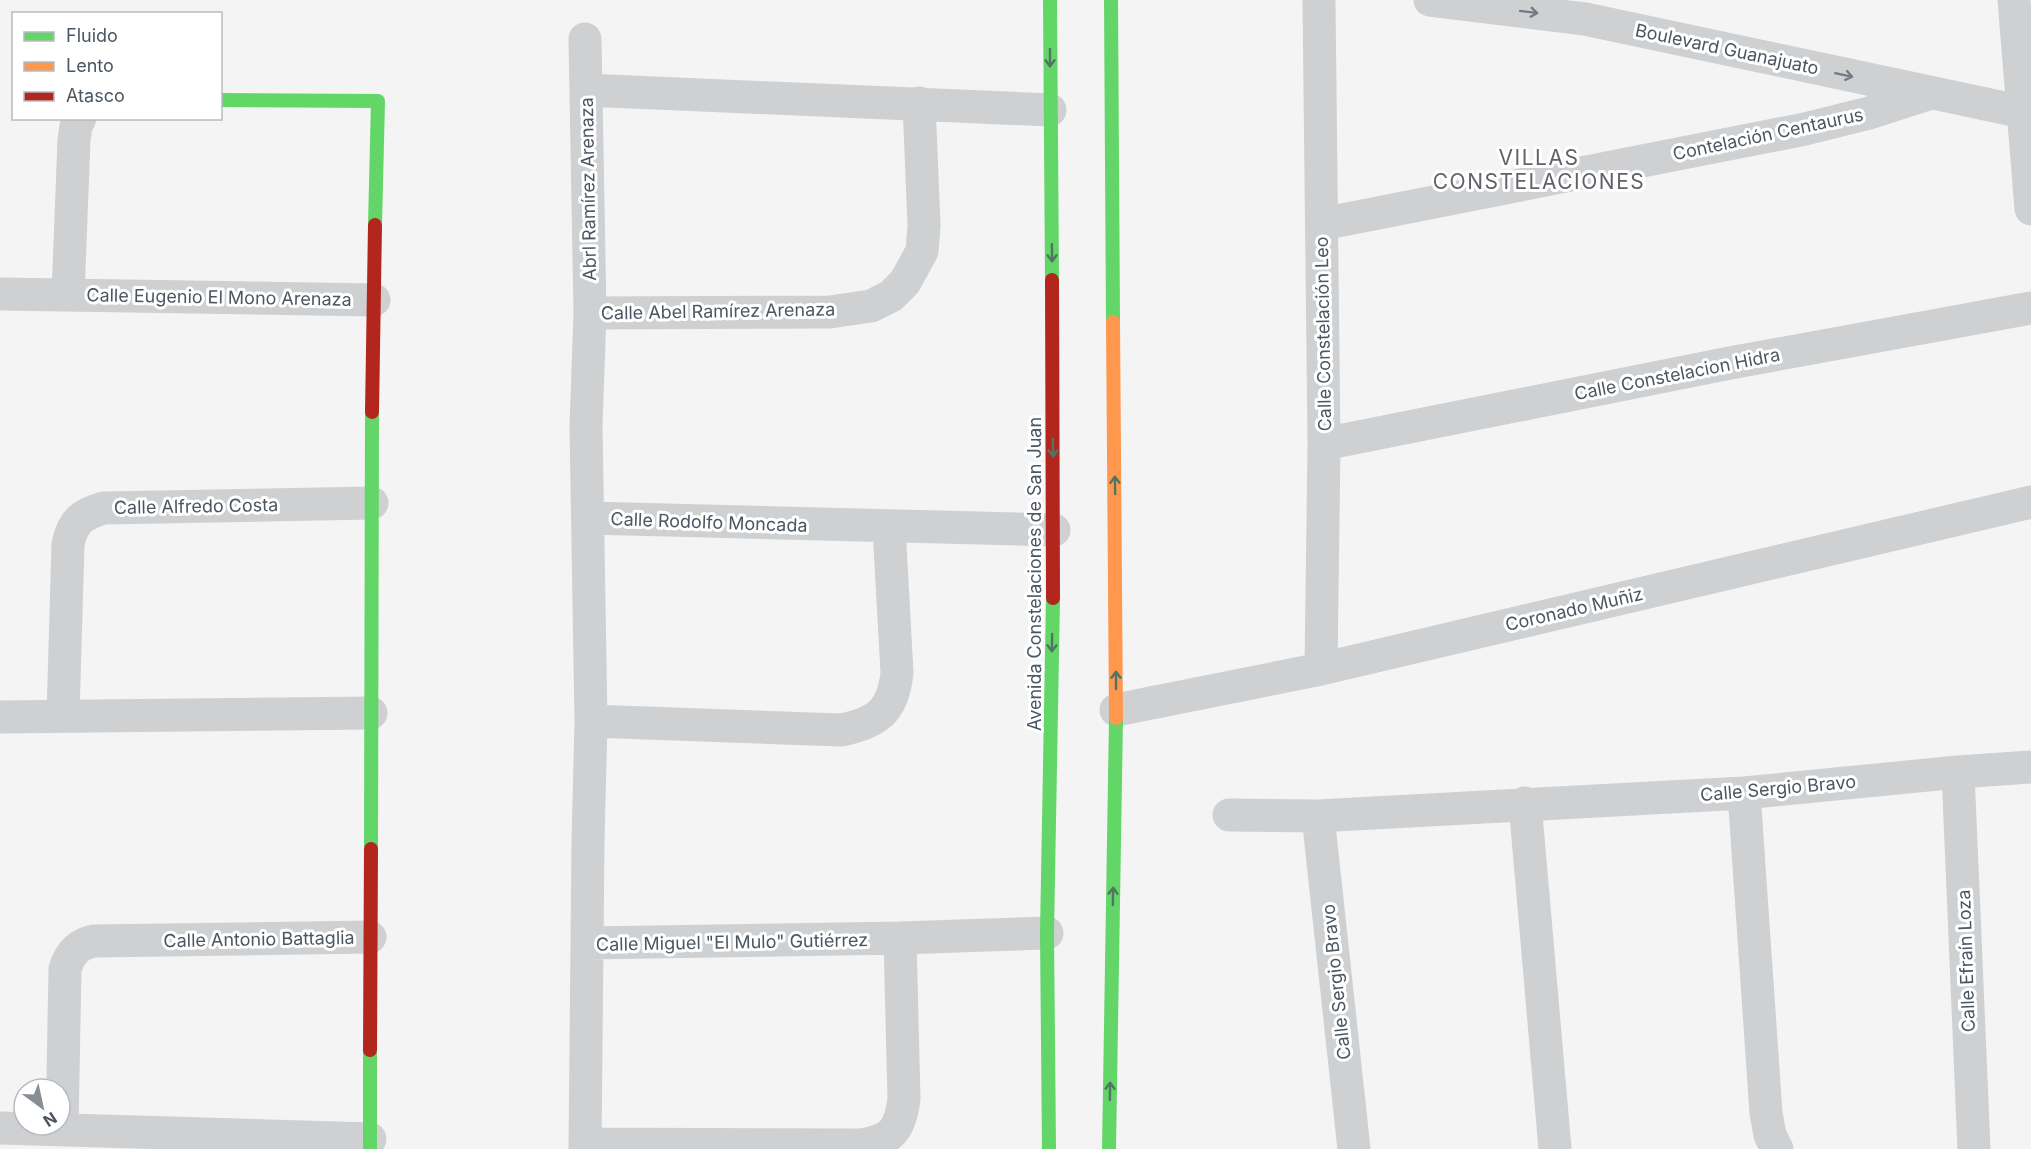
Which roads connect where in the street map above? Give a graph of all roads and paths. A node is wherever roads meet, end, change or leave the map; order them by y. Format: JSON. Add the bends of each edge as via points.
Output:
{"nodes":[{"id":1,"x":1050,"y":0,"type":"edge"},
{"id":2,"x":1111,"y":0,"type":"edge"},
{"id":3,"x":1319,"y":0,"type":"edge"},
{"id":4,"x":1430,"y":0,"type":"edge"},
{"id":5,"x":2014,"y":0,"type":"edge"},
{"id":6,"x":585,"y":39,"type":"dead end"},
{"id":7,"x":586,"y":90,"type":"junction"},
{"id":8,"x":1931,"y":93,"type":"junction"},
{"id":9,"x":222,"y":100,"type":"edge"},
{"id":10,"x":919,"y":103,"type":"junction"},
{"id":11,"x":1050,"y":110,"type":"junction"},
{"id":12,"x":2023,"y":112,"type":"junction"},
{"id":13,"x":79,"y":120,"type":"edge"},
{"id":14,"x":2031,"y":209,"type":"edge"},
{"id":15,"x":1322,"y":224,"type":"junction"},
{"id":16,"x":0,"y":294,"type":"edge"},
{"id":17,"x":68,"y":295,"type":"junction"},
{"id":18,"x":374,"y":300,"type":"junction"},
{"id":19,"x":2031,"y":308,"type":"edge"},
{"id":20,"x":590,"y":313,"type":"junction"},
{"id":21,"x":1324,"y":444,"type":"junction"},
{"id":22,"x":2031,"y":502,"type":"edge"},
{"id":23,"x":372,"y":503,"type":"junction"},
{"id":24,"x":588,"y":518,"type":"junction"},
{"id":25,"x":889,"y":526,"type":"junction"},
{"id":26,"x":1054,"y":530,"type":"junction"},
{"id":27,"x":1321,"y":669,"type":"junction"},
{"id":28,"x":1116,"y":711,"type":"junction"},
{"id":29,"x":371,"y":713,"type":"junction"},
{"id":30,"x":63,"y":716,"type":"junction"},
{"id":31,"x":0,"y":717,"type":"edge"},
{"id":32,"x":591,"y":721,"type":"junction"},
{"id":33,"x":2031,"y":767,"type":"edge"},
{"id":34,"x":1958,"y":772,"type":"junction"},
{"id":35,"x":1744,"y":793,"type":"junction"},
{"id":36,"x":1525,"y":804,"type":"junction"},
{"id":37,"x":1229,"y":815,"type":"dead end"},
{"id":38,"x":1318,"y":816,"type":"junction"},
{"id":39,"x":1047,"y":933,"type":"junction"},
{"id":40,"x":370,"y":937,"type":"junction"},
{"id":41,"x":900,"y":938,"type":"junction"},
{"id":42,"x":588,"y":943,"type":"junction"},
{"id":43,"x":63,"y":1077,"type":"edge"},
{"id":44,"x":72,"y":1130,"type":"edge"},
{"id":45,"x":370,"y":1144,"type":"edge"},
{"id":46,"x":585,"y":1146,"type":"edge"},
{"id":47,"x":1049,"y":1149,"type":"edge"},
{"id":48,"x":1109,"y":1149,"type":"edge"},
{"id":49,"x":1354,"y":1149,"type":"edge"},
{"id":50,"x":1555,"y":1149,"type":"edge"},
{"id":51,"x":1777,"y":1149,"type":"edge"},
{"id":52,"x":1974,"y":1149,"type":"edge"}],
"edges":[{"from":1,"to":11,"type":"street","name":"Avenida Constelaciones de San Juan","one_way":true},
{"from":28,"to":2,"type":"street","one_way":true},
{"from":3,"to":15,"type":"street","name":"Calle Constelación Leo"},
{"from":4,"to":8,"type":"street","name":"Boulevard Guanajuato","one_way":true,"via":[[1585,19]]},
{"from":5,"to":12,"type":"street"},
{"from":6,"to":7,"type":"street","name":"Abrl Ramírez Arenaza"},
{"from":7,"to":10,"type":"street"},
{"from":7,"to":20,"type":"street","name":"Abrl Ramírez Arenaza"},
{"from":8,"to":12,"type":"street","name":"Boulevard Guanajuato"},
{"from":8,"to":15,"type":"street","name":"Contelación Centaurus","via":[[1806,129]]},
{"from":9,"to":18,"type":"street","name":"Calle Eugenio El Mono Arenaza","via":[[378,101]]},
{"from":10,"to":11,"type":"street"},
{"from":10,"to":20,"type":"street","name":"Calle Abel Ramírez Arenaza","via":[[922,250],[905,282],[891,296],[871,306],[830,312]]},
{"from":11,"to":26,"type":"street","name":"Avenida Constelaciones de San Juan","one_way":true},
{"from":12,"to":14,"type":"street"},
{"from":13,"to":17,"type":"street","name":"Calle Eugenio El Mono Arenaza","via":[[74,140]]},
{"from":15,"to":21,"type":"street","name":"Calle Constelación Leo"},
{"from":16,"to":17,"type":"street","name":"Calle Eugenio El Mono Arenaza"},
{"from":17,"to":18,"type":"street","name":"Calle Eugenio El Mono Arenaza"},
{"from":18,"to":23,"type":"street"},
{"from":19,"to":21,"type":"street","name":"Calle Constelacion Hidra"},
{"from":20,"to":24,"type":"street","name":"Abrl Ramírez Arenaza"},
{"from":21,"to":27,"type":"street","name":"Calle Constelación Leo"},
{"from":22,"to":27,"type":"street","name":"Coronado Muñiz"},
{"from":23,"to":29,"type":"street"},
{"from":23,"to":30,"type":"street","name":"Calle Alfredo Costa","via":[[104,508],[89,512],[71,531],[68,544]]},
{"from":24,"to":25,"type":"street","name":"Calle Rodolfo Moncada"},
{"from":24,"to":32,"type":"street","name":"Calle Rodolfo Moncada"},
{"from":25,"to":26,"type":"street","name":"Calle Rodolfo Moncada"},
{"from":25,"to":32,"type":"street","via":[[896,688],[889,705],[872,722],[841,730]]},
{"from":26,"to":39,"type":"street","name":"Avenida Constelaciones de San Juan","one_way":true},
{"from":27,"to":28,"type":"street","name":"Coronado Muñiz"},
{"from":48,"to":28,"type":"street","one_way":true},
{"from":29,"to":30,"type":"street"},
{"from":29,"to":40,"type":"street"},
{"from":30,"to":31,"type":"street"},
{"from":32,"to":42,"type":"street","name":"Calle Rodolfo Moncada"},
{"from":33,"to":34,"type":"street","name":"Calle Sergio Bravo"},
{"from":34,"to":35,"type":"street","name":"Calle Sergio Bravo"},
{"from":34,"to":52,"type":"street","name":"Calle Efraín Loza"},
{"from":35,"to":36,"type":"street","name":"Calle Sergio Bravo"},
{"from":35,"to":51,"type":"street","via":[[1766,1113]]},
{"from":36,"to":38,"type":"street","name":"Calle Sergio Bravo"},
{"from":36,"to":50,"type":"street"},
{"from":37,"to":38,"type":"street","name":"Calle Sergio Bravo"},
{"from":38,"to":49,"type":"street","name":"Calle Sergio Bravo"},
{"from":39,"to":41,"type":"street","name":"Calle Miguel \"El Mulo\" Gutiérrez"},
{"from":39,"to":47,"type":"street","name":"Avenida Constelaciones de San Juan"},
{"from":40,"to":43,"type":"street","name":"Calle Antonio Battaglia","via":[[85,943],[74,950],[65,969]]},
{"from":40,"to":45,"type":"street","name":"Calle Antonio Battaglia"},
{"from":41,"to":42,"type":"street","name":"Calle Miguel \"El Mulo\" Gutiérrez"},
{"from":41,"to":46,"type":"street","name":"Calle Miguel \"El Mulo\" Gutiérrez","via":[[904,1099],[893,1133],[879,1142],[861,1145]]},
{"from":42,"to":46,"type":"street","name":"Calle Miguel \"El Mulo\" Gutiérrez"},
{"from":44,"to":45,"type":"street","name":"Calle Antonio Battaglia"}]}
